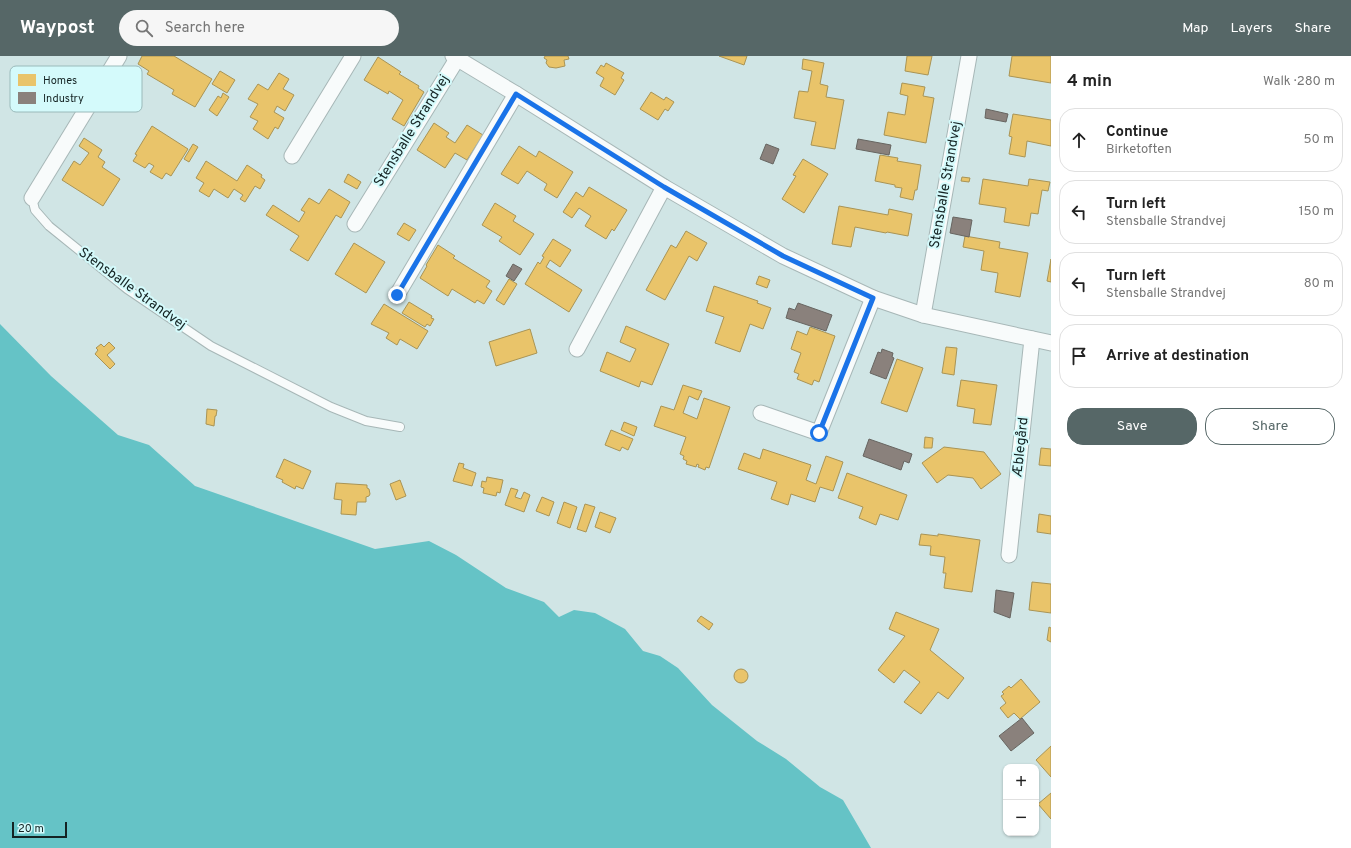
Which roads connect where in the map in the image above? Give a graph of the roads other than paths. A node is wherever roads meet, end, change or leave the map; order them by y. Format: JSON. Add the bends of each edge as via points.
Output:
{"nodes":[{"id":1,"x":119,"y":56,"type":"edge"},
{"id":2,"x":352,"y":56,"type":"edge"},
{"id":3,"x":969,"y":56,"type":"edge"},
{"id":4,"x":455,"y":57,"type":"edge"},
{"id":5,"x":113,"y":66,"type":"edge"},
{"id":6,"x":516,"y":94,"type":"junction"},
{"id":7,"x":85,"y":112,"type":"edge"},
{"id":8,"x":292,"y":156,"type":"dead end"},
{"id":9,"x":664,"y":187,"type":"junction"},
{"id":10,"x":32,"y":198,"type":"joint"},
{"id":11,"x":355,"y":224,"type":"dead end"},
{"id":12,"x":397,"y":295,"type":"dead end"},
{"id":13,"x":873,"y":298,"type":"junction"},
{"id":14,"x":923,"y":315,"type":"junction"},
{"id":15,"x":1032,"y":339,"type":"junction"},
{"id":16,"x":1051,"y":343,"type":"edge"},
{"id":17,"x":577,"y":349,"type":"dead end"},
{"id":18,"x":760,"y":413,"type":"dead end"},
{"id":19,"x":400,"y":427,"type":"dead end"},
{"id":20,"x":1009,"y":555,"type":"dead end"}],
"edges":[{"from":1,"to":5,"type":"street","name":"Stensballe Strandvej"},
{"from":2,"to":8,"type":"street"},
{"from":3,"to":14,"type":"street","name":"Stensballe Strandvej"},
{"from":4,"to":6,"type":"street","name":"Stensballe Strandvej"},
{"from":4,"to":11,"type":"street","name":"Stensballe Strandvej"},
{"from":6,"to":9,"type":"street","name":"Stensballe Strandvej"},
{"from":6,"to":12,"type":"street"},
{"from":7,"to":10,"type":"street","name":"Stensballe Strandvej"},
{"from":9,"to":13,"type":"street","name":"Stensballe Strandvej","via":[[783,256]]},
{"from":9,"to":17,"type":"street"},
{"from":10,"to":19,"type":"lane","name":"Stensballe Strandvej","via":[[35,210],[49,226],[127,289],[211,346],[331,407],[366,421]]},
{"from":13,"to":14,"type":"street","name":"Stensballe Strandvej"},
{"from":13,"to":18,"type":"street","via":[[819,433]]},
{"from":14,"to":15,"type":"street","name":"Stensballe Strandvej"},
{"from":15,"to":16,"type":"street","name":"Stensballe Strandvej"},
{"from":15,"to":20,"type":"street","name":"Æblegård"}]}
